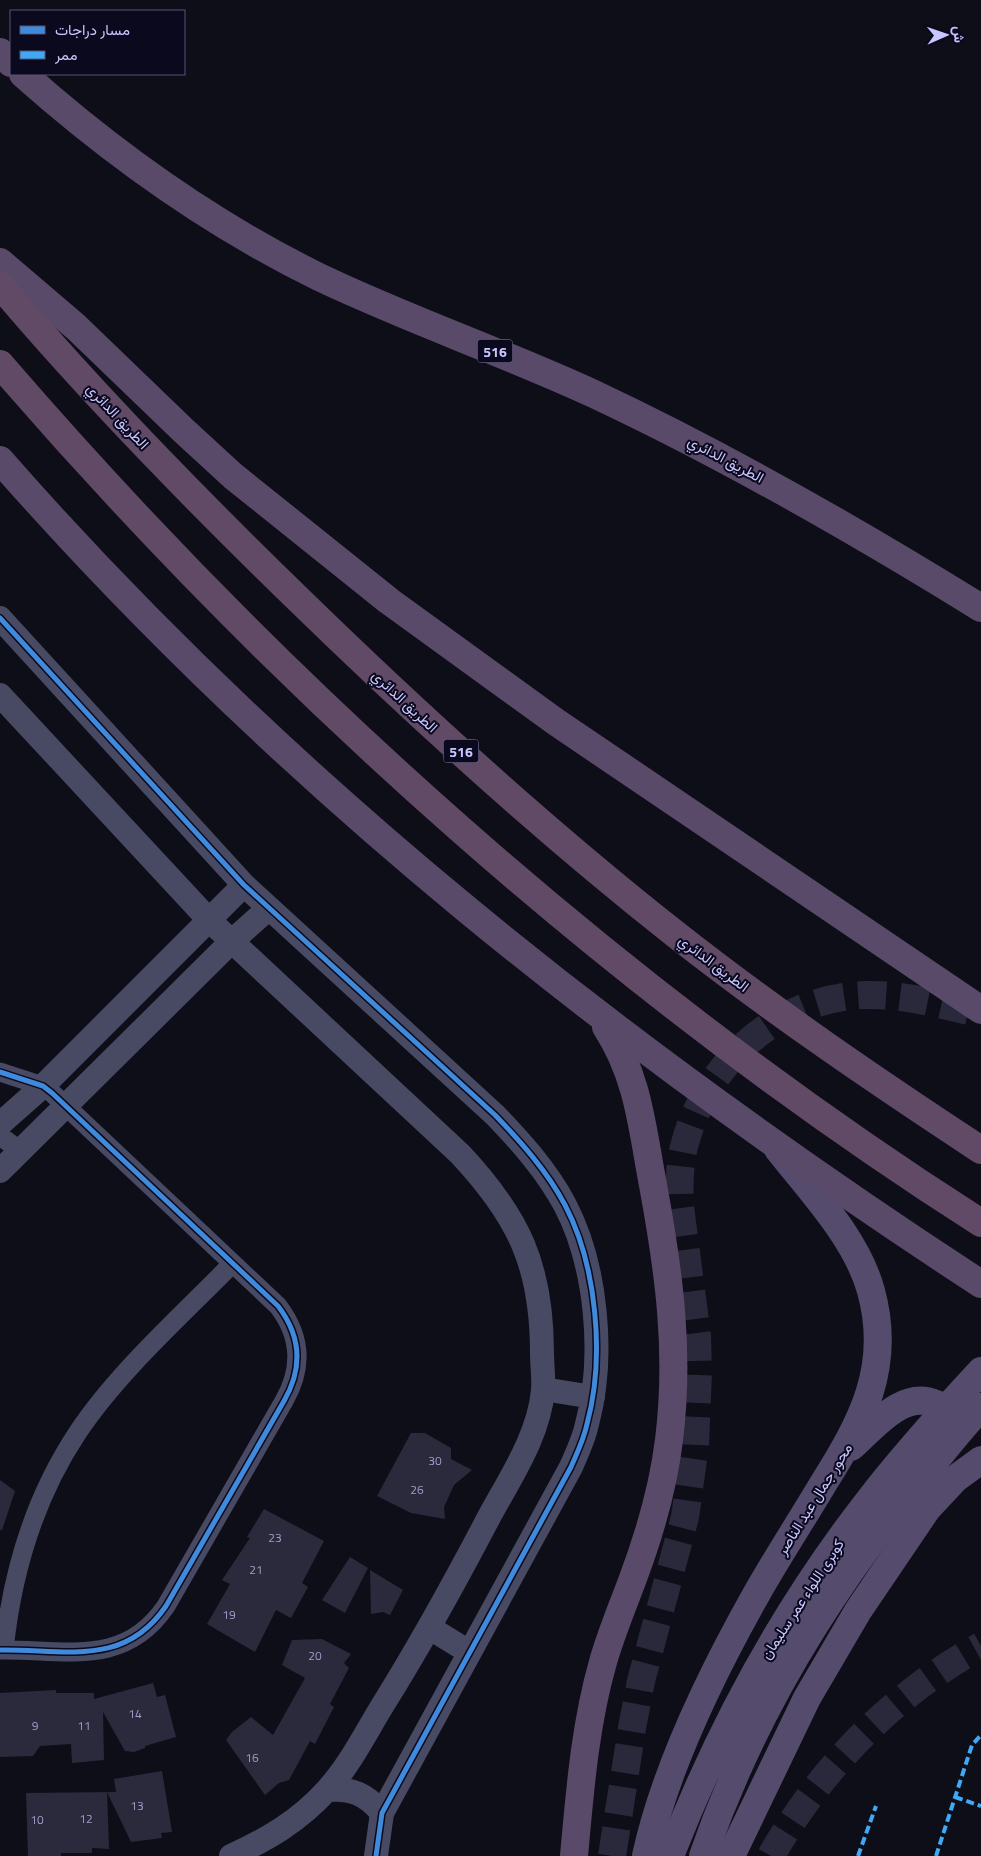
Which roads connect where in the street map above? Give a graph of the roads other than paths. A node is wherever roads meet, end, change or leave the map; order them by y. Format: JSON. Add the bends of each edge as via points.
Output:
{"nodes":[{"id":1,"x":0,"y":52,"type":"edge"},
{"id":2,"x":10,"y":62,"type":"edge"},
{"id":3,"x":24,"y":75,"type":"edge"},
{"id":4,"x":0,"y":262,"type":"edge"},
{"id":5,"x":0,"y":285,"type":"edge"},
{"id":6,"x":0,"y":364,"type":"edge"},
{"id":7,"x":0,"y":460,"type":"edge"},
{"id":8,"x":981,"y":608,"type":"edge"},
{"id":9,"x":0,"y":618,"type":"edge"},
{"id":10,"x":0,"y":694,"type":"edge"},
{"id":11,"x":244,"y":885,"type":"junction"},
{"id":12,"x":268,"y":908,"type":"junction"},
{"id":13,"x":210,"y":920,"type":"junction"},
{"id":14,"x":232,"y":941,"type":"junction"},
{"id":15,"x":981,"y":1010,"type":"edge"},
{"id":16,"x":598,"y":1015,"type":"junction"},
{"id":17,"x":0,"y":1072,"type":"edge"},
{"id":18,"x":43,"y":1086,"type":"junction"},
{"id":19,"x":66,"y":1108,"type":"junction"},
{"id":20,"x":0,"y":1124,"type":"edge"},
{"id":21,"x":0,"y":1136,"type":"edge"},
{"id":22,"x":778,"y":1148,"type":"junction"},
{"id":23,"x":19,"y":1150,"type":"junction"},
{"id":24,"x":981,"y":1150,"type":"edge"},
{"id":25,"x":0,"y":1170,"type":"edge"},
{"id":26,"x":981,"y":1224,"type":"edge"},
{"id":27,"x":232,"y":1264,"type":"junction"},
{"id":28,"x":981,"y":1284,"type":"edge"},
{"id":29,"x":981,"y":1371,"type":"edge"},
{"id":30,"x":543,"y":1390,"type":"junction"},
{"id":31,"x":593,"y":1397,"type":"junction"},
{"id":32,"x":981,"y":1407,"type":"edge"},
{"id":33,"x":841,"y":1455,"type":"junction"},
{"id":34,"x":981,"y":1460,"type":"edge"},
{"id":35,"x":941,"y":1494,"type":"junction"},
{"id":36,"x":430,"y":1628,"type":"junction"},
{"id":37,"x":2,"y":1650,"type":"edge"},
{"id":38,"x":469,"y":1652,"type":"junction"},
{"id":39,"x":327,"y":1790,"type":"junction"},
{"id":40,"x":382,"y":1813,"type":"junction"},
{"id":41,"x":231,"y":1856,"type":"edge"},
{"id":42,"x":376,"y":1856,"type":"edge"},
{"id":43,"x":574,"y":1856,"type":"edge"},
{"id":44,"x":646,"y":1856,"type":"edge"},
{"id":45,"x":670,"y":1856,"type":"edge"},
{"id":46,"x":703,"y":1856,"type":"edge"},
{"id":47,"x":730,"y":1856,"type":"edge"}],
"edges":[{"from":1,"to":2,"type":"highway"},
{"from":3,"to":8,"type":"highway","name":"الطريق الدائري","number":"516","via":[[136,166],[224,225],[270,251],[364,298],[532,367],[707,449],[820,510]]},
{"from":4,"to":15,"type":"highway","via":[[63,316],[234,476],[388,601],[556,722]]},
{"from":5,"to":24,"type":"highway","name":"الطريق الدائري","number":"516","via":[[208,510],[340,640],[506,792],[615,886],[736,980],[861,1070]]},
{"from":6,"to":26,"type":"highway","via":[[117,494],[235,616],[484,848],[614,957],[748,1062]]},
{"from":7,"to":16,"type":"highway","via":[[135,605],[271,738],[412,865]]},
{"from":9,"to":11,"type":"street"},
{"from":10,"to":13,"type":"street"},
{"from":11,"to":12,"type":"street"},
{"from":11,"to":13,"type":"street"},
{"from":12,"to":14,"type":"street"},
{"from":12,"to":31,"type":"street","via":[[495,1115],[526,1148],[549,1180],[565,1205],[580,1240],[589,1277],[595,1314]]},
{"from":13,"to":14,"type":"street"},
{"from":13,"to":18,"type":"street"},
{"from":14,"to":19,"type":"street"},
{"from":14,"to":30,"type":"street","via":[[486,1181],[519,1231],[531,1260],[542,1322]]},
{"from":16,"to":22,"type":"highway"},
{"from":16,"to":43,"type":"highway","via":[[627,1068],[643,1119],[671,1296],[674,1369],[669,1441],[654,1513],[604,1659],[591,1709]]},
{"from":17,"to":18,"type":"street"},
{"from":18,"to":19,"type":"street"},
{"from":18,"to":20,"type":"street"},
{"from":19,"to":23,"type":"street"},
{"from":19,"to":27,"type":"street"},
{"from":21,"to":23,"type":"street"},
{"from":22,"to":28,"type":"highway"},
{"from":22,"to":33,"type":"main road","name":"محور جمال عبد الناصر","via":[[856,1253],[876,1310],[878,1350],[872,1390]]},
{"from":23,"to":25,"type":"street"},
{"from":27,"to":37,"type":"street","via":[[102,1400],[74,1440],[36,1511],[20,1557]]},
{"from":27,"to":37,"type":"street","via":[[287,1318],[297,1345],[296,1374],[166,1606],[145,1632],[115,1647],[98,1651]]},
{"from":29,"to":45,"type":"main road","name":"كوبرى اللواء عمر سليمان","bridge":true,"via":[[897,1464],[779,1630],[704,1772]]},
{"from":30,"to":31,"type":"street"},
{"from":30,"to":36,"type":"street","via":[[539,1412],[519,1462]]},
{"from":31,"to":38,"type":"street","via":[[587,1425],[571,1467]]},
{"from":32,"to":46,"type":"main road","name":"كوبرى اللواء عمر سليمان","bridge":true,"via":[[888,1518],[827,1604],[773,1695],[728,1791]]},
{"from":33,"to":35,"type":"main road","via":[[898,1407],[915,1400],[932,1402],[948,1411],[960,1434],[960,1452]]},
{"from":33,"to":44,"type":"main road","name":"محور جمال عبد الناصر","via":[[757,1592],[714,1675],[677,1761]]},
{"from":34,"to":35,"type":"main road"},
{"from":35,"to":47,"type":"main road","via":[[886,1568],[831,1654],[784,1742]]},
{"from":36,"to":38,"type":"street"},
{"from":36,"to":39,"type":"street","via":[[347,1764]]},
{"from":38,"to":40,"type":"street"},
{"from":39,"to":40,"type":"street","via":[[358,1792]]},
{"from":39,"to":41,"type":"street","via":[[272,1836]]},
{"from":40,"to":42,"type":"street"}]}
